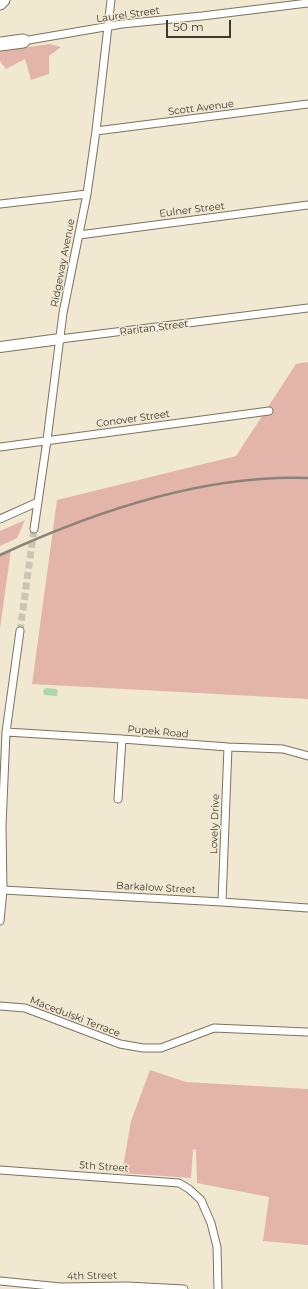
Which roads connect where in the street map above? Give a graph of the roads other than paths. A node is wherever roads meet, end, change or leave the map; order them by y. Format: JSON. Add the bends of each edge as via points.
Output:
{"nodes":[{"id":1,"x":4,"y":0,"type":"edge"},
{"id":2,"x":111,"y":0,"type":"edge"},
{"id":3,"x":0,"y":2,"type":"edge"},
{"id":4,"x":308,"y":2,"type":"edge"},
{"id":5,"x":108,"y":26,"type":"junction"},
{"id":6,"x":23,"y":41,"type":"joint"},
{"id":7,"x":0,"y":44,"type":"edge"},
{"id":8,"x":308,"y":104,"type":"edge"},
{"id":9,"x":96,"y":131,"type":"junction"},
{"id":10,"x":87,"y":194,"type":"junction"},
{"id":11,"x":0,"y":204,"type":"edge"},
{"id":12,"x":308,"y":205,"type":"edge"},
{"id":13,"x":79,"y":234,"type":"junction"},
{"id":14,"x":308,"y":308,"type":"edge"},
{"id":15,"x":60,"y":339,"type":"junction"},
{"id":16,"x":0,"y":347,"type":"edge"},
{"id":17,"x":269,"y":411,"type":"dead end"},
{"id":18,"x":47,"y":440,"type":"junction"},
{"id":19,"x":0,"y":447,"type":"edge"},
{"id":20,"x":38,"y":502,"type":"junction"},
{"id":21,"x":0,"y":519,"type":"edge"},
{"id":22,"x":34,"y":529,"type":"tunnel mouth"},
{"id":23,"x":20,"y":631,"type":"tunnel mouth"},
{"id":24,"x":6,"y":732,"type":"junction"},
{"id":25,"x":122,"y":739,"type":"junction"},
{"id":26,"x":228,"y":747,"type":"junction"},
{"id":27,"x":308,"y":756,"type":"edge"},
{"id":28,"x":118,"y":799,"type":"dead end"},
{"id":29,"x":1,"y":826,"type":"edge"},
{"id":30,"x":3,"y":890,"type":"junction"},
{"id":31,"x":222,"y":902,"type":"junction"},
{"id":32,"x":308,"y":908,"type":"edge"},
{"id":33,"x":0,"y":921,"type":"edge"},
{"id":34,"x":0,"y":1006,"type":"edge"},
{"id":35,"x":308,"y":1032,"type":"edge"},
{"id":36,"x":0,"y":1170,"type":"edge"},
{"id":37,"x":0,"y":1281,"type":"edge"},
{"id":38,"x":62,"y":1288,"type":"edge"},
{"id":39,"x":184,"y":1289,"type":"edge"},
{"id":40,"x":218,"y":1289,"type":"edge"}],
"edges":[{"from":1,"to":3,"type":"highway"},
{"from":2,"to":5,"type":"street","name":"Ridgeway Avenue"},
{"from":4,"to":5,"type":"street","name":"Laurel Street"},
{"from":5,"to":6,"type":"street","name":"Laurel Street"},
{"from":5,"to":9,"type":"street","name":"Ridgeway Avenue"},
{"from":6,"to":7,"type":"highway"},
{"from":8,"to":9,"type":"street","name":"Scott Avenue"},
{"from":9,"to":10,"type":"street","name":"Ridgeway Avenue"},
{"from":10,"to":11,"type":"street"},
{"from":10,"to":13,"type":"street","name":"Ridgeway Avenue"},
{"from":12,"to":13,"type":"street","name":"Eulner Street"},
{"from":13,"to":15,"type":"street","name":"Ridgeway Avenue"},
{"from":14,"to":15,"type":"street","name":"Raritan Street"},
{"from":15,"to":16,"type":"street","name":"Raritan Street"},
{"from":15,"to":18,"type":"street","name":"Ridgeway Avenue"},
{"from":17,"to":18,"type":"street","name":"Conover Street"},
{"from":18,"to":19,"type":"street","name":"Conover Street"},
{"from":18,"to":20,"type":"street","name":"Ridgeway Avenue"},
{"from":20,"to":21,"type":"street"},
{"from":20,"to":22,"type":"street","name":"Ridgeway Avenue"},
{"from":23,"to":24,"type":"street"},
{"from":24,"to":25,"type":"street","name":"Pupek Road"},
{"from":24,"to":29,"type":"street"},
{"from":25,"to":26,"type":"street","name":"Pupek Road"},
{"from":25,"to":28,"type":"street"},
{"from":26,"to":27,"type":"street","name":"Pupek Road","via":[[283,749]]},
{"from":26,"to":31,"type":"street","name":"Lovely Drive"},
{"from":29,"to":30,"type":"street"},
{"from":30,"to":31,"type":"street","name":"Barkalow Street"},
{"from":30,"to":33,"type":"street"},
{"from":31,"to":32,"type":"street","name":"Barkalow Street"},
{"from":34,"to":35,"type":"street","name":"Macedulski Terrace","via":[[25,1008],[120,1044],[143,1048],[161,1048],[214,1028]]},
{"from":36,"to":40,"type":"street","name":"5th Street","via":[[179,1183],[201,1200],[210,1223],[217,1247]]},
{"from":37,"to":38,"type":"street","name":"4th Street"},
{"from":38,"to":39,"type":"street","name":"4th Street","via":[[127,1286]]}]}
